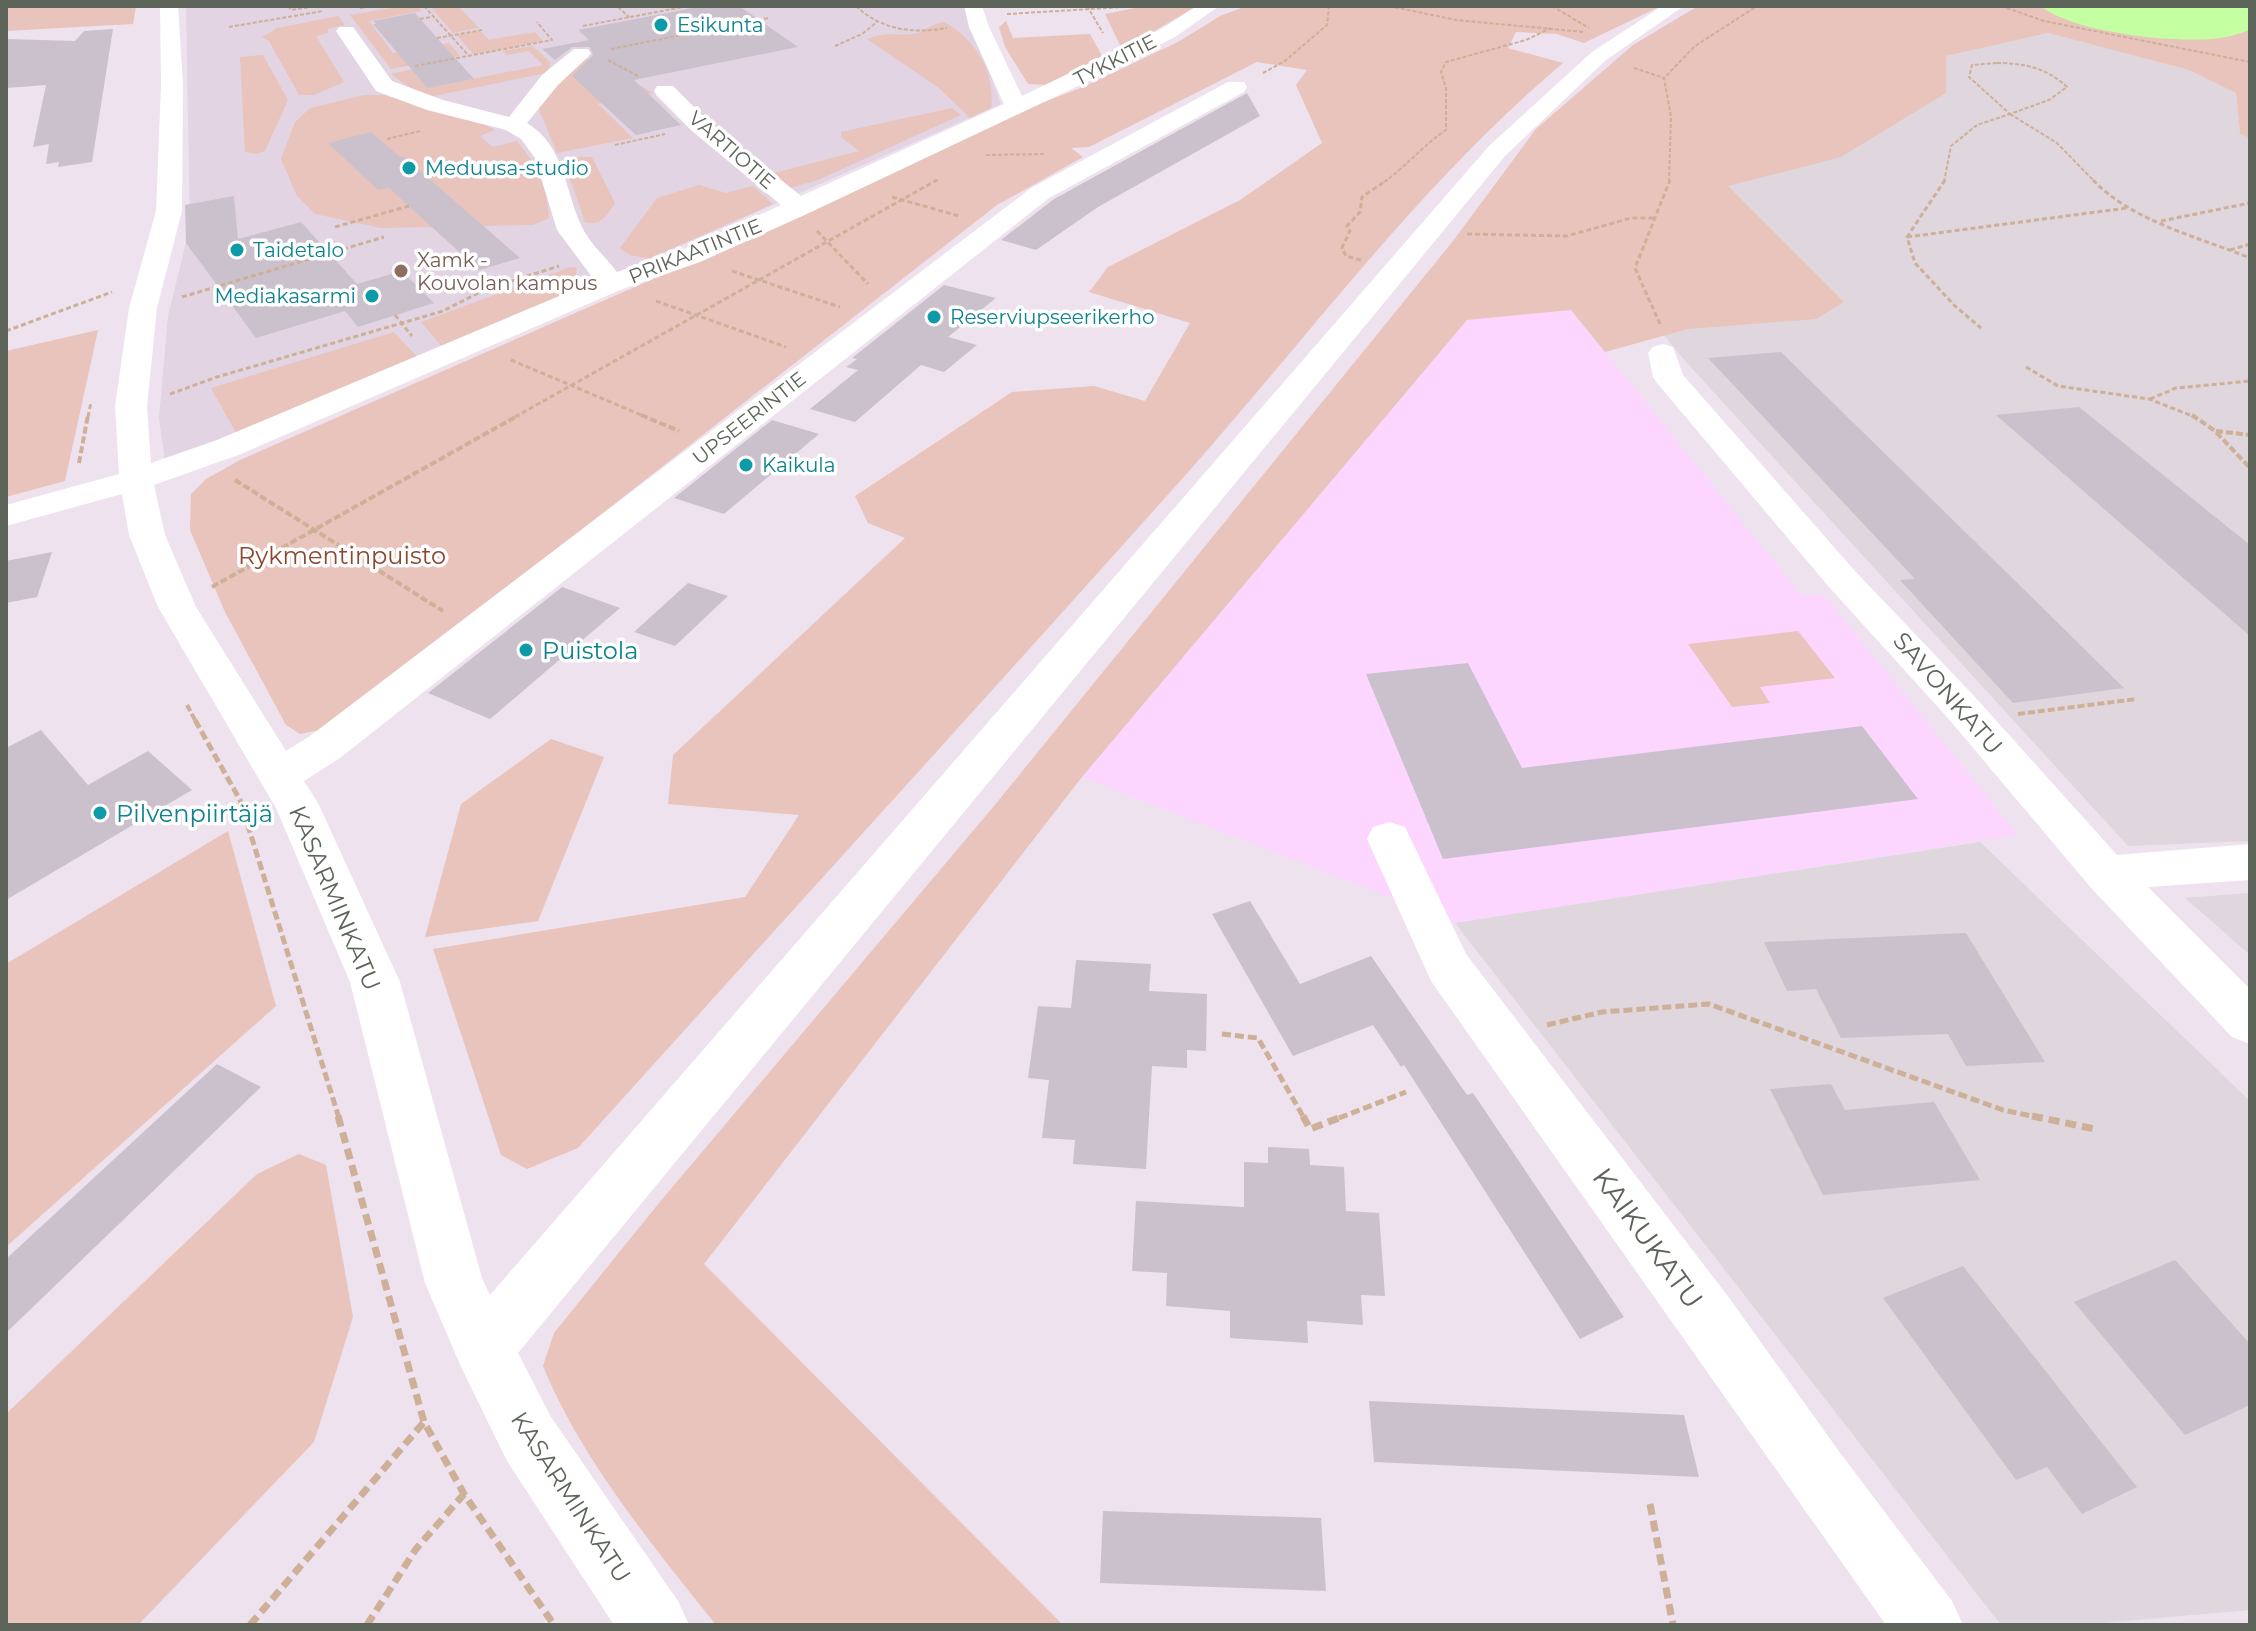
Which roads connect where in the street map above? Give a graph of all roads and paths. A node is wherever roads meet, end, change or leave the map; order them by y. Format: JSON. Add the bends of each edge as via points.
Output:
{"nodes":[{"id":1,"x":169,"y":6,"type":"edge"},
{"id":2,"x":288,"y":6,"type":"edge"},
{"id":3,"x":317,"y":6,"type":"edge"},
{"id":4,"x":424,"y":6,"type":"edge"},
{"id":5,"x":688,"y":6,"type":"edge"},
{"id":6,"x":856,"y":6,"type":"edge"},
{"id":7,"x":1142,"y":6,"type":"edge"},
{"id":8,"x":1210,"y":6,"type":"edge"},
{"id":9,"x":1329,"y":6,"type":"edge"},
{"id":10,"x":1389,"y":6,"type":"edge"},
{"id":11,"x":1552,"y":6,"type":"edge"},
{"id":12,"x":1675,"y":6,"type":"edge"},
{"id":13,"x":1757,"y":6,"type":"edge"},
{"id":14,"x":2001,"y":6,"type":"edge"},
{"id":15,"x":618,"y":7,"type":"edge"},
{"id":16,"x":325,"y":11,"type":"dead end"},
{"id":17,"x":1023,"y":13,"type":"dead end"},
{"id":18,"x":964,"y":16,"type":"edge"},
{"id":19,"x":433,"y":17,"type":"junction"},
{"id":20,"x":631,"y":18,"type":"junction"},
{"id":21,"x":768,"y":18,"type":"dead end"},
{"id":22,"x":420,"y":19,"type":"dead end"},
{"id":23,"x":537,"y":22,"type":"dead end"},
{"id":24,"x":877,"y":22,"type":"junction"},
{"id":25,"x":229,"y":27,"type":"dead end"},
{"id":26,"x":573,"y":27,"type":"dead end"},
{"id":27,"x":1551,"y":28,"type":"junction"},
{"id":28,"x":482,"y":30,"type":"dead end"},
{"id":29,"x":559,"y":30,"type":"dead end"},
{"id":30,"x":346,"y":31,"type":"dead end"},
{"id":31,"x":545,"y":33,"type":"junction"},
{"id":32,"x":450,"y":35,"type":"junction"},
{"id":33,"x":437,"y":38,"type":"dead end"},
{"id":34,"x":627,"y":46,"type":"dead end"},
{"id":35,"x":835,"y":46,"type":"dead end"},
{"id":36,"x":497,"y":51,"type":"junction"},
{"id":37,"x":581,"y":53,"type":"joint"},
{"id":38,"x":469,"y":56,"type":"junction"},
{"id":39,"x":502,"y":57,"type":"dead end"},
{"id":40,"x":437,"y":62,"type":"junction"},
{"id":41,"x":2250,"y":62,"type":"edge"},
{"id":42,"x":443,"y":68,"type":"dead end"},
{"id":43,"x":374,"y":73,"type":"junction"},
{"id":44,"x":1236,"y":87,"type":"joint"},
{"id":45,"x":665,"y":91,"type":"joint"},
{"id":46,"x":1016,"y":107,"type":"junction"},
{"id":47,"x":2009,"y":113,"type":"junction"},
{"id":48,"x":514,"y":125,"type":"junction"},
{"id":49,"x":700,"y":126,"type":"junction"},
{"id":50,"x":615,"y":145,"type":"dead end"},
{"id":51,"x":1108,"y":154,"type":"junction"},
{"id":52,"x":977,"y":155,"type":"dead end"},
{"id":53,"x":941,"y":178,"type":"dead end"},
{"id":54,"x":849,"y":185,"type":"junction"},
{"id":55,"x":904,"y":200,"type":"junction"},
{"id":56,"x":2250,"y":203,"type":"edge"},
{"id":57,"x":409,"y":206,"type":"dead end"},
{"id":58,"x":800,"y":208,"type":"junction"},
{"id":59,"x":2128,"y":208,"type":"junction"},
{"id":60,"x":1655,"y":218,"type":"junction"},
{"id":61,"x":2160,"y":221,"type":"junction"},
{"id":62,"x":335,"y":227,"type":"dead end"},
{"id":63,"x":995,"y":227,"type":"junction"},
{"id":64,"x":1431,"y":229,"type":"junction"},
{"id":65,"x":384,"y":237,"type":"dead end"},
{"id":66,"x":1907,"y":237,"type":"junction"},
{"id":67,"x":826,"y":243,"type":"junction"},
{"id":68,"x":2250,"y":244,"type":"edge"},
{"id":69,"x":2229,"y":250,"type":"junction"},
{"id":70,"x":591,"y":257,"type":"junction"},
{"id":71,"x":2250,"y":258,"type":"edge"},
{"id":72,"x":1397,"y":268,"type":"junction"},
{"id":73,"x":730,"y":270,"type":"dead end"},
{"id":74,"x":761,"y":281,"type":"junction"},
{"id":75,"x":610,"y":284,"type":"junction"},
{"id":76,"x":132,"y":299,"type":"junction"},
{"id":77,"x":885,"y":313,"type":"junction"},
{"id":78,"x":697,"y":316,"type":"junction"},
{"id":79,"x":1981,"y":328,"type":"dead end"},
{"id":80,"x":6,"y":331,"type":"edge"},
{"id":81,"x":473,"y":344,"type":"junction"},
{"id":82,"x":1663,"y":353,"type":"joint"},
{"id":83,"x":824,"y":360,"type":"junction"},
{"id":84,"x":2026,"y":367,"type":"dead end"},
{"id":85,"x":2250,"y":381,"type":"edge"},
{"id":86,"x":573,"y":386,"type":"junction"},
{"id":87,"x":193,"y":387,"type":"dead end"},
{"id":88,"x":2149,"y":399,"type":"junction"},
{"id":89,"x":2215,"y":431,"type":"junction"},
{"id":90,"x":2250,"y":435,"type":"edge"},
{"id":91,"x":713,"y":445,"type":"junction"},
{"id":92,"x":208,"y":455,"type":"junction"},
{"id":93,"x":2250,"y":468,"type":"edge"},
{"id":94,"x":136,"y":480,"type":"junction"},
{"id":95,"x":6,"y":516,"type":"edge"},
{"id":96,"x":314,"y":531,"type":"junction"},
{"id":97,"x":177,"y":607,"type":"junction"},
{"id":98,"x":474,"y":630,"type":"junction"},
{"id":99,"x":180,"y":693,"type":"dead end"},
{"id":100,"x":2137,"y":699,"type":"dead end"},
{"id":101,"x":2016,"y":714,"type":"dead end"},
{"id":102,"x":279,"y":776,"type":"junction"},
{"id":103,"x":1389,"y":839,"type":"dead end"},
{"id":104,"x":2250,"y":862,"type":"edge"},
{"id":105,"x":2108,"y":876,"type":"junction"},
{"id":106,"x":2250,"y":1022,"type":"edge"},
{"id":107,"x":1222,"y":1034,"type":"dead end"},
{"id":108,"x":1500,"y":1037,"type":"junction"},
{"id":109,"x":1406,"y":1092,"type":"dead end"},
{"id":110,"x":2095,"y":1129,"type":"dead end"},
{"id":111,"x":483,"y":1348,"type":"junction"},
{"id":112,"x":424,"y":1422,"type":"junction"},
{"id":113,"x":464,"y":1494,"type":"junction"},
{"id":114,"x":1650,"y":1504,"type":"dead end"},
{"id":115,"x":250,"y":1625,"type":"edge"},
{"id":116,"x":367,"y":1625,"type":"edge"},
{"id":117,"x":554,"y":1625,"type":"edge"},
{"id":118,"x":654,"y":1625,"type":"edge"},
{"id":119,"x":1673,"y":1625,"type":"edge"},
{"id":120,"x":1928,"y":1625,"type":"edge"}],
"edges":[{"from":1,"to":76,"type":"street","name":"KASARMINKATU","via":[[169,211]]},
{"from":2,"to":3,"type":"path"},
{"from":4,"to":19,"type":"path"},
{"from":5,"to":20,"type":"path"},
{"from":6,"to":24,"type":"path"},
{"from":7,"to":17,"type":"path"},
{"from":8,"to":46,"type":"street","name":"TYKKITIE","via":[[1168,33]]},
{"from":9,"to":44,"type":"path","via":[[1327,25],[1285,61]]},
{"from":10,"to":27,"type":"path","via":[[1456,20]]},
{"from":11,"to":27,"type":"path","via":[[1597,33]]},
{"from":12,"to":64,"type":"street","via":[[1599,56],[1497,151]]},
{"from":13,"to":60,"type":"path","via":[[1706,37],[1664,78],[1671,117],[1670,180]]},
{"from":14,"to":41,"type":"path","via":[[2044,21]]},
{"from":15,"to":20,"type":"path"},
{"from":16,"to":25,"type":"path"},
{"from":18,"to":24,"type":"path","via":[[916,32]]},
{"from":18,"to":46,"type":"street","via":[[979,27]]},
{"from":19,"to":22,"type":"path"},
{"from":19,"to":32,"type":"path"},
{"from":20,"to":26,"type":"path"},
{"from":21,"to":34,"type":"path"},
{"from":23,"to":31,"type":"path"},
{"from":24,"to":35,"type":"path"},
{"from":27,"to":72,"type":"path","via":[[1446,62],[1441,72],[1449,87],[1446,130],[1362,197],[1360,212],[1347,226],[1350,231],[1342,248],[1346,256]]},
{"from":28,"to":32,"type":"path"},
{"from":29,"to":31,"type":"path"},
{"from":30,"to":43,"type":"street"},
{"from":31,"to":36,"type":"path","via":[[552,40]]},
{"from":32,"to":33,"type":"path"},
{"from":32,"to":38,"type":"path"},
{"from":36,"to":38,"type":"path"},
{"from":36,"to":39,"type":"path"},
{"from":37,"to":45,"type":"path","via":[[594,52]]},
{"from":37,"to":48,"type":"street","via":[[550,80]]},
{"from":38,"to":40,"type":"path"},
{"from":40,"to":42,"type":"path"},
{"from":40,"to":43,"type":"path"},
{"from":43,"to":48,"type":"street","via":[[384,86],[435,105]]},
{"from":44,"to":51,"type":"street","name":"UPSEERINTIE"},
{"from":45,"to":49,"type":"street","name":"VARTIOTIE"},
{"from":46,"to":54,"type":"street","name":"PRIKAATINTIE"},
{"from":47,"to":47,"type":"path","via":[[1969,77],[1972,65],[2023,64],[2057,75],[2067,87],[2049,100]]},
{"from":47,"to":59,"type":"path","via":[[2057,143],[2101,190]]},
{"from":47,"to":66,"type":"path","via":[[1977,125],[1951,146],[1945,181]]},
{"from":48,"to":70,"type":"street","via":[[541,144],[570,230]]},
{"from":49,"to":50,"type":"path"},
{"from":49,"to":58,"type":"street","name":"VARTIOTIE"},
{"from":51,"to":52,"type":"path"},
{"from":51,"to":63,"type":"street","name":"UPSEERINTIE","via":[[1040,193]]},
{"from":53,"to":55,"type":"path"},
{"from":54,"to":55,"type":"path"},
{"from":54,"to":58,"type":"street","name":"PRIKAATINTIE"},
{"from":55,"to":63,"type":"path"},
{"from":55,"to":67,"type":"path"},
{"from":56,"to":61,"type":"path"},
{"from":57,"to":62,"type":"path"},
{"from":58,"to":67,"type":"path"},
{"from":58,"to":75,"type":"street","name":"PRIKAATINTIE","via":[[691,256]]},
{"from":59,"to":61,"type":"path"},
{"from":59,"to":66,"type":"path"},
{"from":60,"to":64,"type":"path","via":[[1631,218],[1567,236]]},
{"from":60,"to":82,"type":"path","via":[[1635,268],[1658,311]]},
{"from":61,"to":69,"type":"path"},
{"from":63,"to":77,"type":"street","name":"UPSEERINTIE"},
{"from":64,"to":72,"type":"street"},
{"from":65,"to":76,"type":"path"},
{"from":66,"to":79,"type":"path","via":[[1915,263]]},
{"from":67,"to":74,"type":"path"},
{"from":67,"to":77,"type":"path"},
{"from":68,"to":69,"type":"path"},
{"from":69,"to":71,"type":"path"},
{"from":70,"to":75,"type":"street"},
{"from":70,"to":87,"type":"path","via":[[486,289],[416,320]]},
{"from":72,"to":111,"type":"street"},
{"from":73,"to":74,"type":"path"},
{"from":74,"to":77,"type":"path"},
{"from":74,"to":78,"type":"path"},
{"from":75,"to":78,"type":"path"},
{"from":75,"to":81,"type":"street","name":"PRIKAATINTIE"},
{"from":76,"to":80,"type":"path"},
{"from":76,"to":94,"type":"street","name":"KASARMINKATU"},
{"from":77,"to":83,"type":"street","name":"UPSEERINTIE"},
{"from":78,"to":83,"type":"path"},
{"from":78,"to":86,"type":"path"},
{"from":81,"to":86,"type":"path"},
{"from":81,"to":92,"type":"street","name":"PRIKAATINTIE"},
{"from":82,"to":105,"type":"street","name":"SAVONKATU","via":[[1668,377]]},
{"from":83,"to":91,"type":"street","name":"UPSEERINTIE"},
{"from":84,"to":88,"type":"path","via":[[2058,386]]},
{"from":85,"to":88,"type":"path","via":[[2176,388]]},
{"from":86,"to":91,"type":"path"},
{"from":86,"to":96,"type":"path"},
{"from":88,"to":89,"type":"path","via":[[2188,412]]},
{"from":89,"to":90,"type":"path"},
{"from":89,"to":93,"type":"path"},
{"from":91,"to":98,"type":"street","name":"UPSEERINTIE"},
{"from":92,"to":94,"type":"street","name":"PRIKAATINTIE"},
{"from":92,"to":96,"type":"path","via":[[228,475]]},
{"from":94,"to":95,"type":"street","name":"PRIKAATINTIE"},
{"from":94,"to":97,"type":"street","name":"KASARMINKATU","via":[[147,535]]},
{"from":96,"to":97,"type":"path"},
{"from":96,"to":98,"type":"path"},
{"from":97,"to":102,"type":"street","name":"KASARMINKATU"},
{"from":98,"to":102,"type":"street","name":"UPSEERINTIE","via":[[325,747]]},
{"from":99,"to":112,"type":"path","via":[[240,800],[334,1100]]},
{"from":100,"to":101,"type":"path"},
{"from":102,"to":111,"type":"street","name":"KASARMINKATU","via":[[297,805],[375,982],[454,1283]]},
{"from":103,"to":108,"type":"street","name":"KAIKUKATU","via":[[1448,967]]},
{"from":104,"to":105,"type":"street","via":[[2128,870]]},
{"from":105,"to":106,"type":"street","name":"SAVONKATU"},
{"from":107,"to":109,"type":"path","via":[[1258,1038],[1310,1129]]},
{"from":108,"to":110,"type":"path","via":[[1602,1012],[1709,1004],[2003,1110]]},
{"from":108,"to":120,"type":"street","name":"KAIKUKATU"},
{"from":111,"to":118,"type":"street","name":"KASARMINKATU","via":[[529,1439]]},
{"from":112,"to":113,"type":"path"},
{"from":112,"to":115,"type":"path"},
{"from":113,"to":116,"type":"path","via":[[416,1549]]},
{"from":113,"to":117,"type":"path"},
{"from":114,"to":119,"type":"path"}]}
